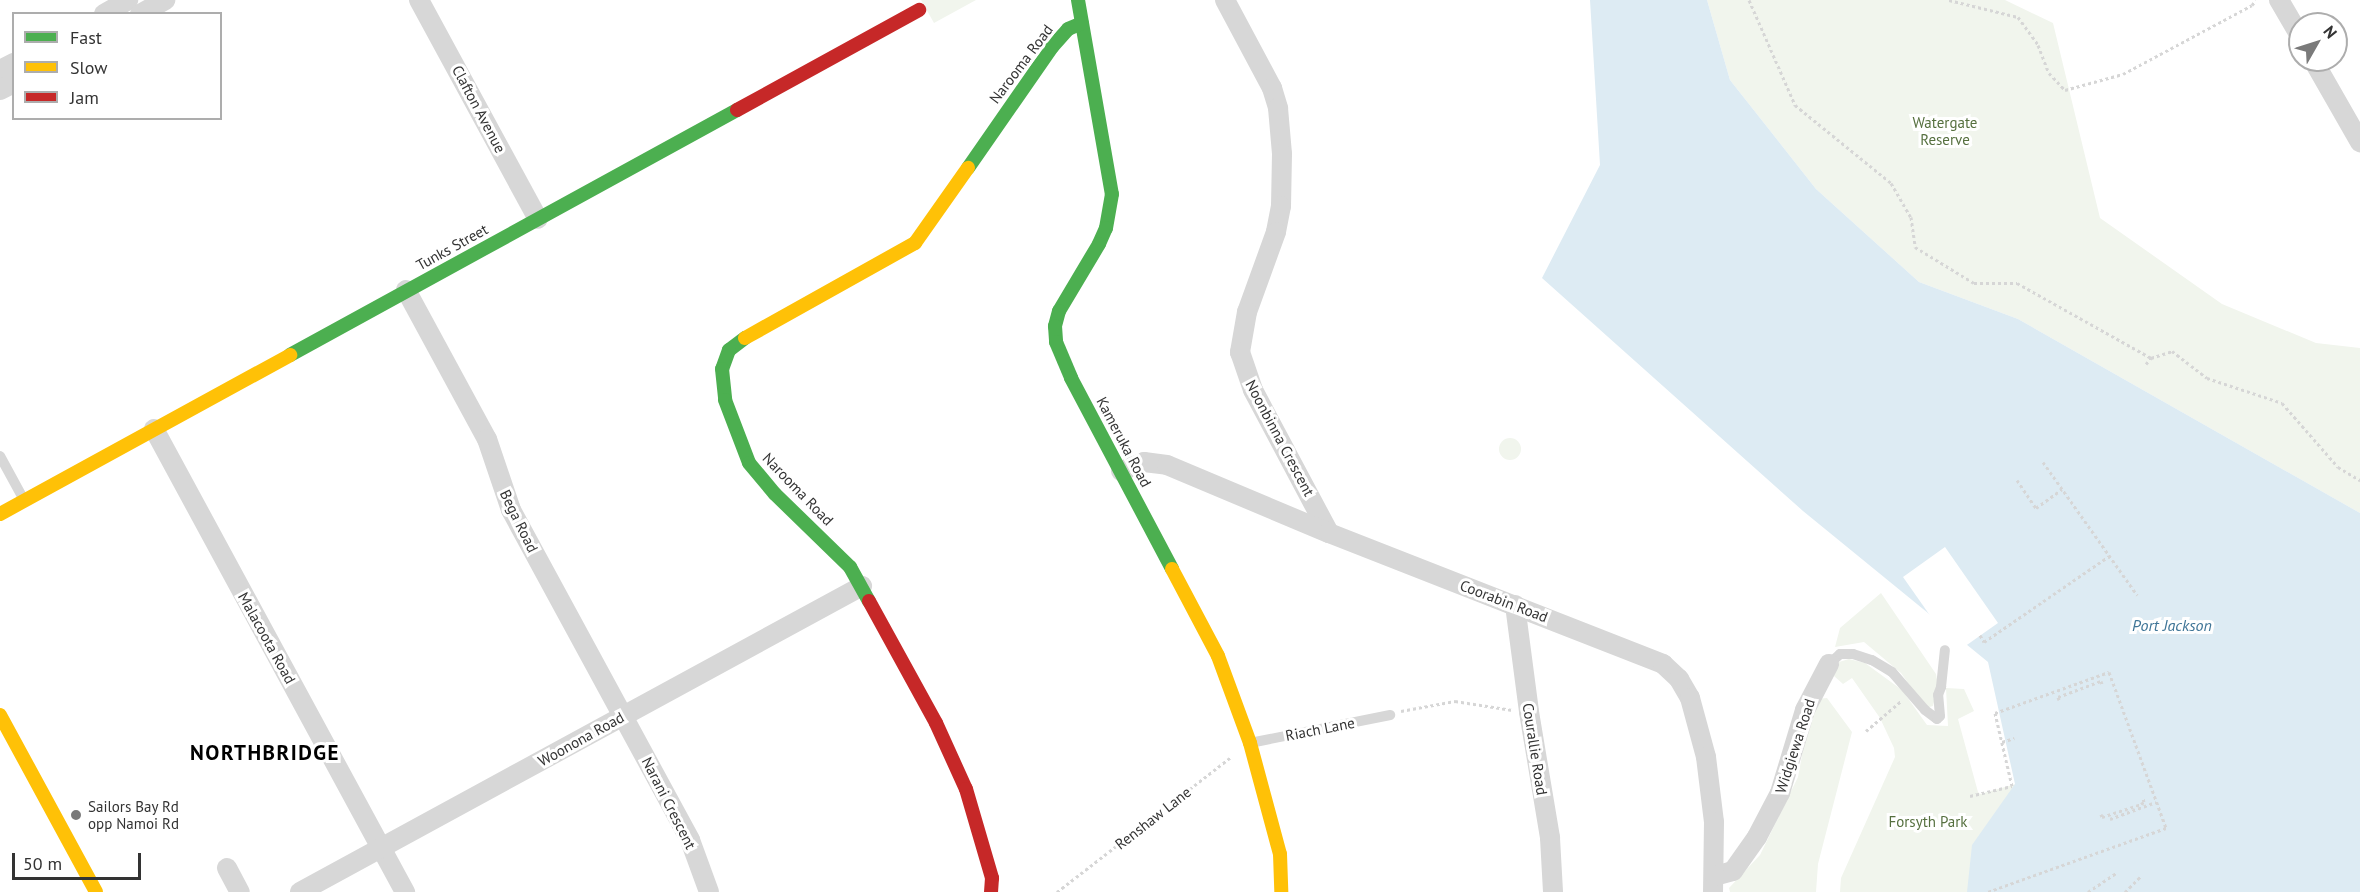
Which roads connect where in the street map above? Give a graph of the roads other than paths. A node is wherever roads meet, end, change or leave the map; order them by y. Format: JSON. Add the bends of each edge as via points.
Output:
{"nodes":[{"id":1,"x":128,"y":0,"type":"edge"},
{"id":2,"x":165,"y":0,"type":"edge"},
{"id":3,"x":419,"y":0,"type":"edge"},
{"id":4,"x":1078,"y":0,"type":"edge"},
{"id":5,"x":1225,"y":0,"type":"edge"},
{"id":6,"x":2279,"y":0,"type":"edge"},
{"id":7,"x":919,"y":10,"type":"dead end"},
{"id":8,"x":107,"y":12,"type":"edge"},
{"id":9,"x":144,"y":12,"type":"edge"},
{"id":10,"x":2288,"y":15,"type":"edge"},
{"id":11,"x":1083,"y":22,"type":"junction"},
{"id":12,"x":2320,"y":72,"type":"edge"},
{"id":13,"x":2360,"y":142,"type":"edge"},
{"id":14,"x":538,"y":219,"type":"junction"},
{"id":15,"x":406,"y":290,"type":"junction"},
{"id":16,"x":154,"y":429,"type":"junction"},
{"id":17,"x":0,"y":456,"type":"edge"},
{"id":18,"x":1121,"y":471,"type":"junction"},
{"id":19,"x":24,"y":500,"type":"junction"},
{"id":20,"x":0,"y":514,"type":"edge"},
{"id":21,"x":1329,"y":533,"type":"junction"},
{"id":22,"x":862,"y":586,"type":"junction"},
{"id":23,"x":1515,"y":605,"type":"junction"},
{"id":24,"x":1945,"y":650,"type":"dead end"},
{"id":25,"x":1829,"y":664,"type":"joint"},
{"id":26,"x":0,"y":715,"type":"edge"},
{"id":27,"x":1390,"y":715,"type":"road end"},
{"id":28,"x":624,"y":716,"type":"junction"},
{"id":29,"x":6,"y":742,"type":"edge"},
{"id":30,"x":1250,"y":743,"type":"junction"},
{"id":31,"x":381,"y":848,"type":"junction"},
{"id":32,"x":227,"y":868,"type":"dead end"},
{"id":33,"x":1714,"y":884,"type":"edge"},
{"id":34,"x":96,"y":892,"type":"edge"},
{"id":35,"x":240,"y":892,"type":"edge"},
{"id":36,"x":300,"y":892,"type":"edge"},
{"id":37,"x":405,"y":892,"type":"edge"},
{"id":38,"x":709,"y":892,"type":"edge"},
{"id":39,"x":992,"y":892,"type":"edge"},
{"id":40,"x":1281,"y":892,"type":"edge"},
{"id":41,"x":1553,"y":892,"type":"edge"}],
"edges":[{"from":1,"to":8,"type":"street"},
{"from":2,"to":9,"type":"street"},
{"from":3,"to":14,"type":"street","name":"Clafton Avenue"},
{"from":4,"to":11,"type":"street","name":"Kameruka Road"},
{"from":5,"to":21,"type":"street","name":"Noonbinna Crescent","via":[[1272,88],[1282,154],[1276,232],[1247,312],[1240,352],[1253,390]]},
{"from":6,"to":10,"type":"street"},
{"from":7,"to":14,"type":"street","name":"Tunks Street"},
{"from":11,"to":18,"type":"street","name":"Kameruka Road","via":[[1112,194],[1106,228],[1059,311],[1056,342]]},
{"from":11,"to":22,"type":"street","name":"Narooma Road","via":[[1068,29],[1052,47],[915,243],[740,341],[724,361],[722,389],[749,463],[781,500],[838,553]]},
{"from":12,"to":13,"type":"street"},
{"from":14,"to":15,"type":"street","name":"Tunks Street"},
{"from":15,"to":16,"type":"street","name":"Tunks Street"},
{"from":15,"to":28,"type":"street","name":"Bega Road","via":[[487,439],[511,510]]},
{"from":16,"to":19,"type":"street","name":"Tunks Street"},
{"from":16,"to":31,"type":"street","name":"Malacoota Road"},
{"from":17,"to":19,"type":"lane"},
{"from":18,"to":21,"type":"street","name":"Coorabin Road","via":[[1144,462],[1159,463]]},
{"from":18,"to":30,"type":"street","name":"Kameruka Road","via":[[1218,656]]},
{"from":19,"to":20,"type":"street","name":"Tunks Street"},
{"from":21,"to":23,"type":"street","name":"Coorabin Road"},
{"from":22,"to":28,"type":"street","name":"Woonona Road"},
{"from":22,"to":39,"type":"street","name":"Narooma Road","via":[[936,723],[966,789],[993,878]]},
{"from":23,"to":33,"type":"street","name":"Coorabin Road","via":[[1653,658],[1679,679],[1694,709],[1706,757],[1714,822]]},
{"from":23,"to":41,"type":"street","name":"Courallie Road","via":[[1550,837]]},
{"from":24,"to":25,"type":"lane","via":[[1937,719],[1892,672],[1872,660],[1840,654]]},
{"from":25,"to":33,"type":"street","name":"Widgiewa Road","via":[[1805,710],[1780,794],[1733,871]]},
{"from":26,"to":29,"type":"street"},
{"from":27,"to":30,"type":"lane","name":"Riach Lane"},
{"from":28,"to":31,"type":"street","name":"Woonona Road"},
{"from":28,"to":38,"type":"street","name":"Narani Crescent","via":[[690,840]]},
{"from":29,"to":34,"type":"street"},
{"from":30,"to":40,"type":"street","name":"Kameruka Road","via":[[1280,854]]},
{"from":31,"to":36,"type":"street","name":"Woonona Road"},
{"from":31,"to":37,"type":"street"},
{"from":32,"to":35,"type":"street"}]}
